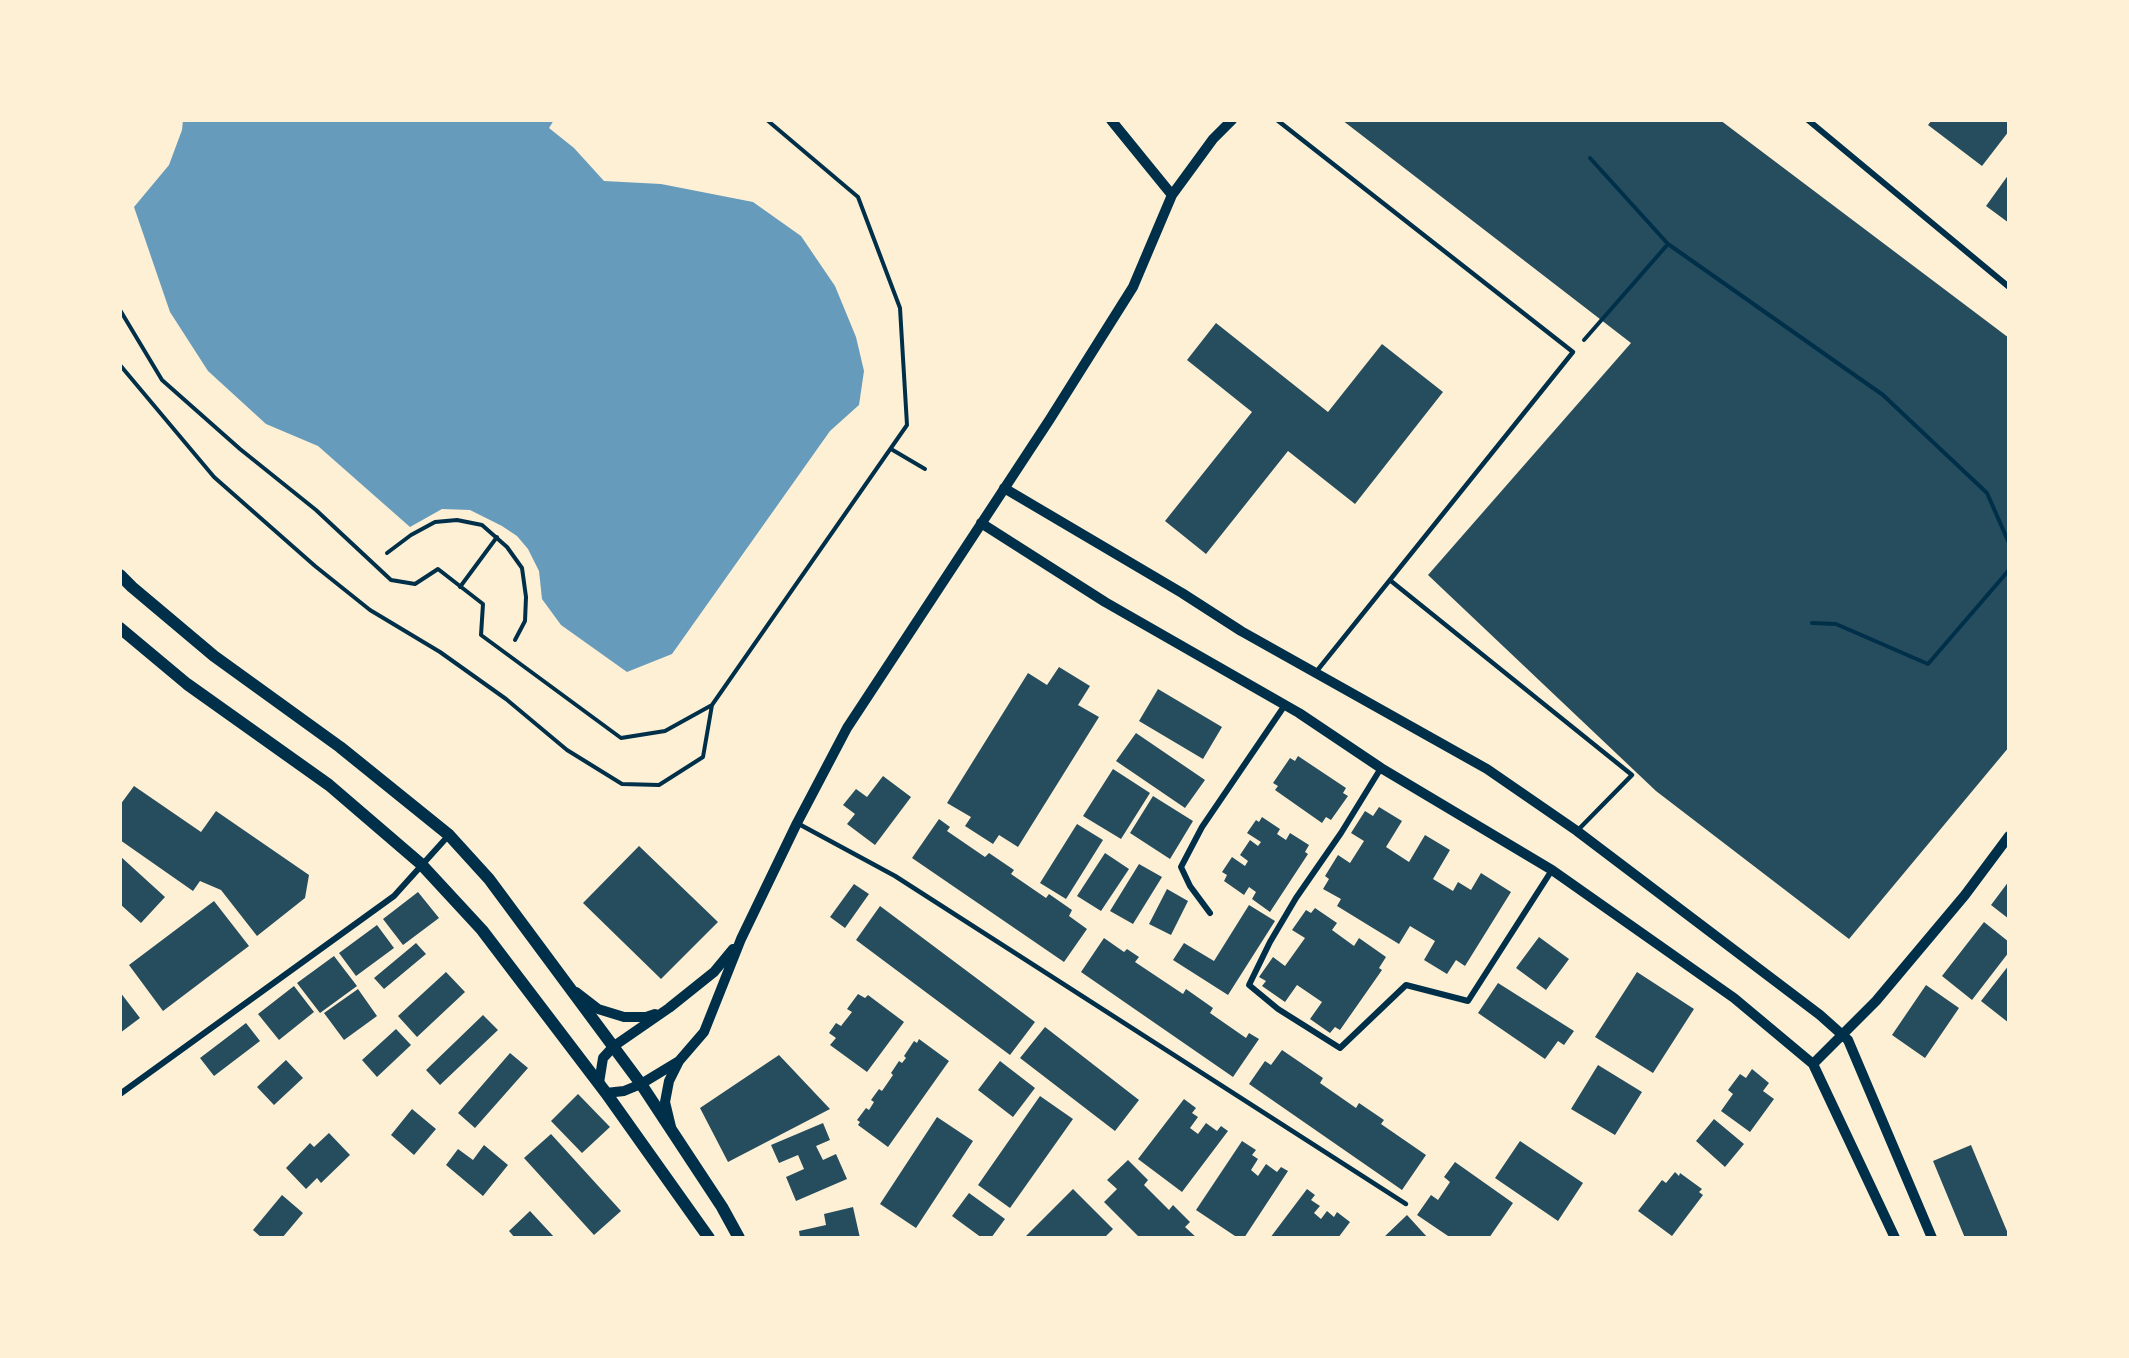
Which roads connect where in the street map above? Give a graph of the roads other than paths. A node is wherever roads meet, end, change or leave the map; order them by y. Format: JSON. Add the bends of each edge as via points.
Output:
{"nodes":[{"id":1,"x":1111,"y":120,"type":"edge"},
{"id":2,"x":1232,"y":120,"type":"edge"},
{"id":3,"x":1277,"y":120,"type":"edge"},
{"id":4,"x":1808,"y":120,"type":"edge"},
{"id":5,"x":1172,"y":195,"type":"junction"},
{"id":6,"x":2009,"y":287,"type":"edge"},
{"id":7,"x":1004,"y":488,"type":"junction"},
{"id":8,"x":981,"y":523,"type":"junction"},
{"id":9,"x":120,"y":574,"type":"edge"},
{"id":10,"x":1391,"y":581,"type":"junction"},
{"id":11,"x":120,"y":628,"type":"edge"},
{"id":12,"x":1316,"y":672,"type":"junction"},
{"id":13,"x":1286,"y":704,"type":"junction"},
{"id":14,"x":1381,"y":768,"type":"junction"},
{"id":15,"x":797,"y":823,"type":"junction"},
{"id":16,"x":1576,"y":831,"type":"junction"},
{"id":17,"x":449,"y":835,"type":"junction"},
{"id":18,"x":2009,"y":836,"type":"edge"},
{"id":19,"x":421,"y":864,"type":"junction"},
{"id":20,"x":1552,"y":870,"type":"junction"},
{"id":21,"x":1210,"y":913,"type":"dead end"},
{"id":22,"x":741,"y":939,"type":"junction"},
{"id":23,"x":573,"y":990,"type":"junction"},
{"id":24,"x":669,"y":1008,"type":"junction"},
{"id":25,"x":1842,"y":1035,"type":"junction"},
{"id":26,"x":614,"y":1046,"type":"junction"},
{"id":27,"x":679,"y":1061,"type":"junction"},
{"id":28,"x":1813,"y":1064,"type":"junction"},
{"id":29,"x":641,"y":1084,"type":"junction"},
{"id":30,"x":603,"y":1088,"type":"junction"},
{"id":31,"x":120,"y":1094,"type":"edge"},
{"id":32,"x":672,"y":1131,"type":"junction"},
{"id":33,"x":1406,"y":1204,"type":"dead end"},
{"id":34,"x":709,"y":1238,"type":"edge"},
{"id":35,"x":740,"y":1238,"type":"edge"},
{"id":36,"x":1895,"y":1238,"type":"edge"},
{"id":37,"x":1932,"y":1238,"type":"edge"}],
"edges":[{"from":1,"to":5,"type":"street"},
{"from":2,"to":5,"type":"street"},
{"from":3,"to":10,"type":"lane","via":[[1573,352]]},
{"from":4,"to":6,"type":"street"},
{"from":5,"to":7,"type":"street","via":[[1133,287]]},
{"from":7,"to":8,"type":"street"},
{"from":7,"to":12,"type":"street"},
{"from":8,"to":13,"type":"street","via":[[1105,602]]},
{"from":8,"to":15,"type":"street","via":[[847,728]]},
{"from":9,"to":17,"type":"main road","via":[[214,656],[340,747]]},
{"from":10,"to":12,"type":"lane"},
{"from":10,"to":16,"type":"lane","via":[[1632,774]]},
{"from":11,"to":19,"type":"main road","via":[[187,684],[329,785]]},
{"from":12,"to":16,"type":"street","via":[[1487,770]]},
{"from":13,"to":14,"type":"street"},
{"from":13,"to":21,"type":"street","via":[[1202,826],[1180,867]]},
{"from":14,"to":20,"type":"street"},
{"from":14,"to":20,"type":"street","via":[[1296,898],[1249,985],[1278,1009],[1340,1048],[1406,985],[1468,1001]]},
{"from":15,"to":22,"type":"street"},
{"from":15,"to":33,"type":"lane","via":[[895,876]]},
{"from":16,"to":25,"type":"street"},
{"from":17,"to":19,"type":"street"},
{"from":17,"to":23,"type":"main road","via":[[489,879]]},
{"from":18,"to":25,"type":"street","via":[[1876,1001]]},
{"from":19,"to":30,"type":"main road","via":[[482,930]]},
{"from":19,"to":31,"type":"street","via":[[394,896]]},
{"from":20,"to":28,"type":"street","via":[[1734,998]]},
{"from":22,"to":24,"type":"street","via":[[714,972]]},
{"from":22,"to":27,"type":"street","via":[[704,1032]]},
{"from":23,"to":24,"type":"street","via":[[598,1010],[624,1017],[646,1017]]},
{"from":23,"to":26,"type":"main road"},
{"from":24,"to":26,"type":"street"},
{"from":25,"to":28,"type":"street"},
{"from":25,"to":37,"type":"street","via":[[1848,1040]]},
{"from":26,"to":29,"type":"main road"},
{"from":26,"to":30,"type":"street","via":[[603,1058]]},
{"from":27,"to":29,"type":"street"},
{"from":27,"to":32,"type":"street","via":[[669,1081],[665,1102]]},
{"from":28,"to":36,"type":"street"},
{"from":29,"to":30,"type":"street","via":[[624,1092]]},
{"from":29,"to":32,"type":"main road"},
{"from":30,"to":34,"type":"main road"},
{"from":32,"to":35,"type":"main road"}]}
